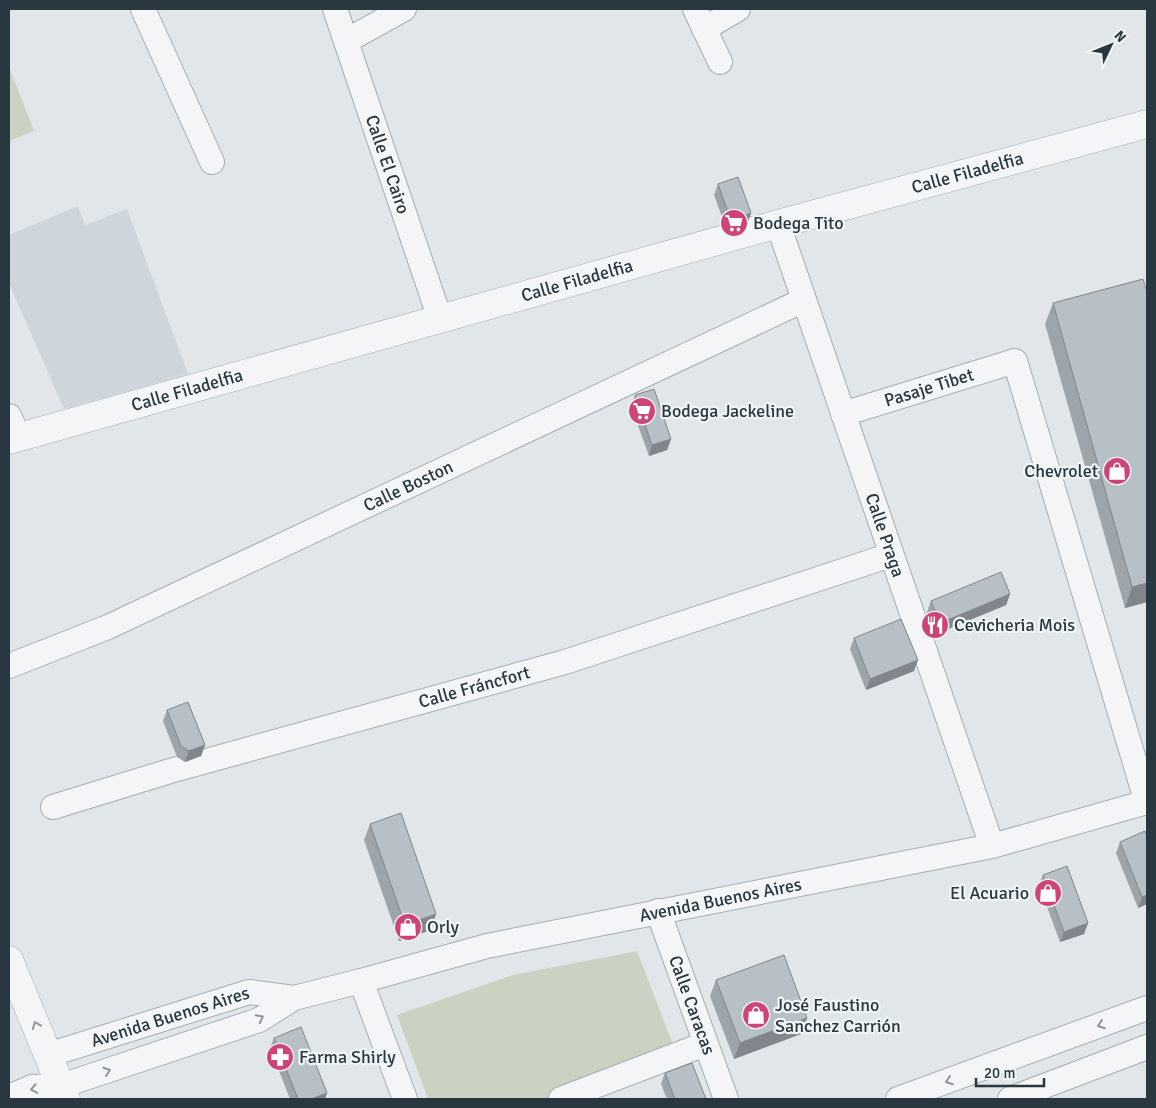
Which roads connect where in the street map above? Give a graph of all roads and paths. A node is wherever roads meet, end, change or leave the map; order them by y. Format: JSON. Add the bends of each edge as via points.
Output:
{"nodes":[{"id":1,"x":143,"y":9,"type":"edge"},
{"id":2,"x":335,"y":9,"type":"edge"},
{"id":3,"x":404,"y":9,"type":"edge"},
{"id":4,"x":738,"y":9,"type":"edge"},
{"id":5,"x":699,"y":19,"type":"edge"},
{"id":6,"x":346,"y":41,"type":"junction"},
{"id":7,"x":720,"y":62,"type":"dead end"},
{"id":8,"x":1147,"y":124,"type":"edge"},
{"id":9,"x":212,"y":162,"type":"dead end"},
{"id":10,"x":778,"y":224,"type":"junction"},
{"id":11,"x":804,"y":300,"type":"junction"},
{"id":12,"x":440,"y":319,"type":"junction"},
{"id":13,"x":843,"y":414,"type":"junction"},
{"id":14,"x":12,"y":431,"type":"edge"},
{"id":15,"x":891,"y":555,"type":"junction"},
{"id":16,"x":9,"y":666,"type":"edge"},
{"id":17,"x":1147,"y":802,"type":"edge"},
{"id":18,"x":53,"y":807,"type":"dead end"},
{"id":19,"x":992,"y":846,"type":"junction"},
{"id":20,"x":658,"y":911,"type":"junction"},
{"id":21,"x":9,"y":960,"type":"edge"},
{"id":22,"x":361,"y":981,"type":"junction"},
{"id":23,"x":294,"y":998,"type":"junction"},
{"id":24,"x":1147,"y":1008,"type":"edge"},
{"id":25,"x":705,"y":1044,"type":"junction"},
{"id":26,"x":1147,"y":1047,"type":"edge"},
{"id":27,"x":48,"y":1055,"type":"junction"},
{"id":28,"x":63,"y":1093,"type":"edge"},
{"id":29,"x":9,"y":1097,"type":"edge"},
{"id":30,"x":405,"y":1099,"type":"edge"},
{"id":31,"x":561,"y":1099,"type":"edge"},
{"id":32,"x":726,"y":1099,"type":"edge"},
{"id":33,"x":898,"y":1099,"type":"edge"},
{"id":34,"x":1010,"y":1099,"type":"edge"}],
"edges":[{"from":1,"to":9,"type":"street"},
{"from":2,"to":6,"type":"street","name":"Calle El Cairo"},
{"from":3,"to":6,"type":"street"},
{"from":4,"to":5,"type":"street"},
{"from":5,"to":7,"type":"street"},
{"from":6,"to":12,"type":"street","name":"Calle El Cairo"},
{"from":8,"to":10,"type":"street","name":"Calle Filadelfia"},
{"from":10,"to":11,"type":"street","name":"Calle Praga"},
{"from":10,"to":12,"type":"street","name":"Calle Filadelfia"},
{"from":11,"to":13,"type":"street","name":"Calle Praga"},
{"from":11,"to":16,"type":"street","name":"Calle Boston","via":[[108,627]]},
{"from":12,"to":14,"type":"street","name":"Calle Filadelfia"},
{"from":13,"to":15,"type":"street","name":"Calle Praga"},
{"from":13,"to":17,"type":"street","name":"Pasaje Tibet","via":[[1015,361]]},
{"from":15,"to":18,"type":"street","name":"Calle Fráncfort","via":[[566,662],[170,771]]},
{"from":15,"to":19,"type":"street","name":"Calle Praga"},
{"from":17,"to":19,"type":"street","name":"Avenida Buenos Aires"},
{"from":19,"to":20,"type":"street","name":"Avenida Buenos Aires"},
{"from":20,"to":22,"type":"street","name":"Avenida Buenos Aires","via":[[487,946]]},
{"from":20,"to":25,"type":"street","name":"Calle Caracas"},
{"from":27,"to":21,"type":"street","one_way":true},
{"from":22,"to":23,"type":"street","name":"Avenida Buenos Aires"},
{"from":22,"to":30,"type":"street"},
{"from":23,"to":27,"type":"street","name":"Avenida Buenos Aires","via":[[249,992]]},
{"from":28,"to":23,"type":"street","name":"Avenida Buenos Aires","one_way":true,"via":[[258,1020]]},
{"from":24,"to":33,"type":"street","one_way":true},
{"from":25,"to":31,"type":"street"},
{"from":25,"to":32,"type":"street","name":"Calle Caracas"},
{"from":26,"to":34,"type":"street"},
{"from":27,"to":28,"type":"street"},
{"from":28,"to":29,"type":"street","name":"Avenida Buenos Aires","one_way":true,"via":[[32,1087]]}]}
